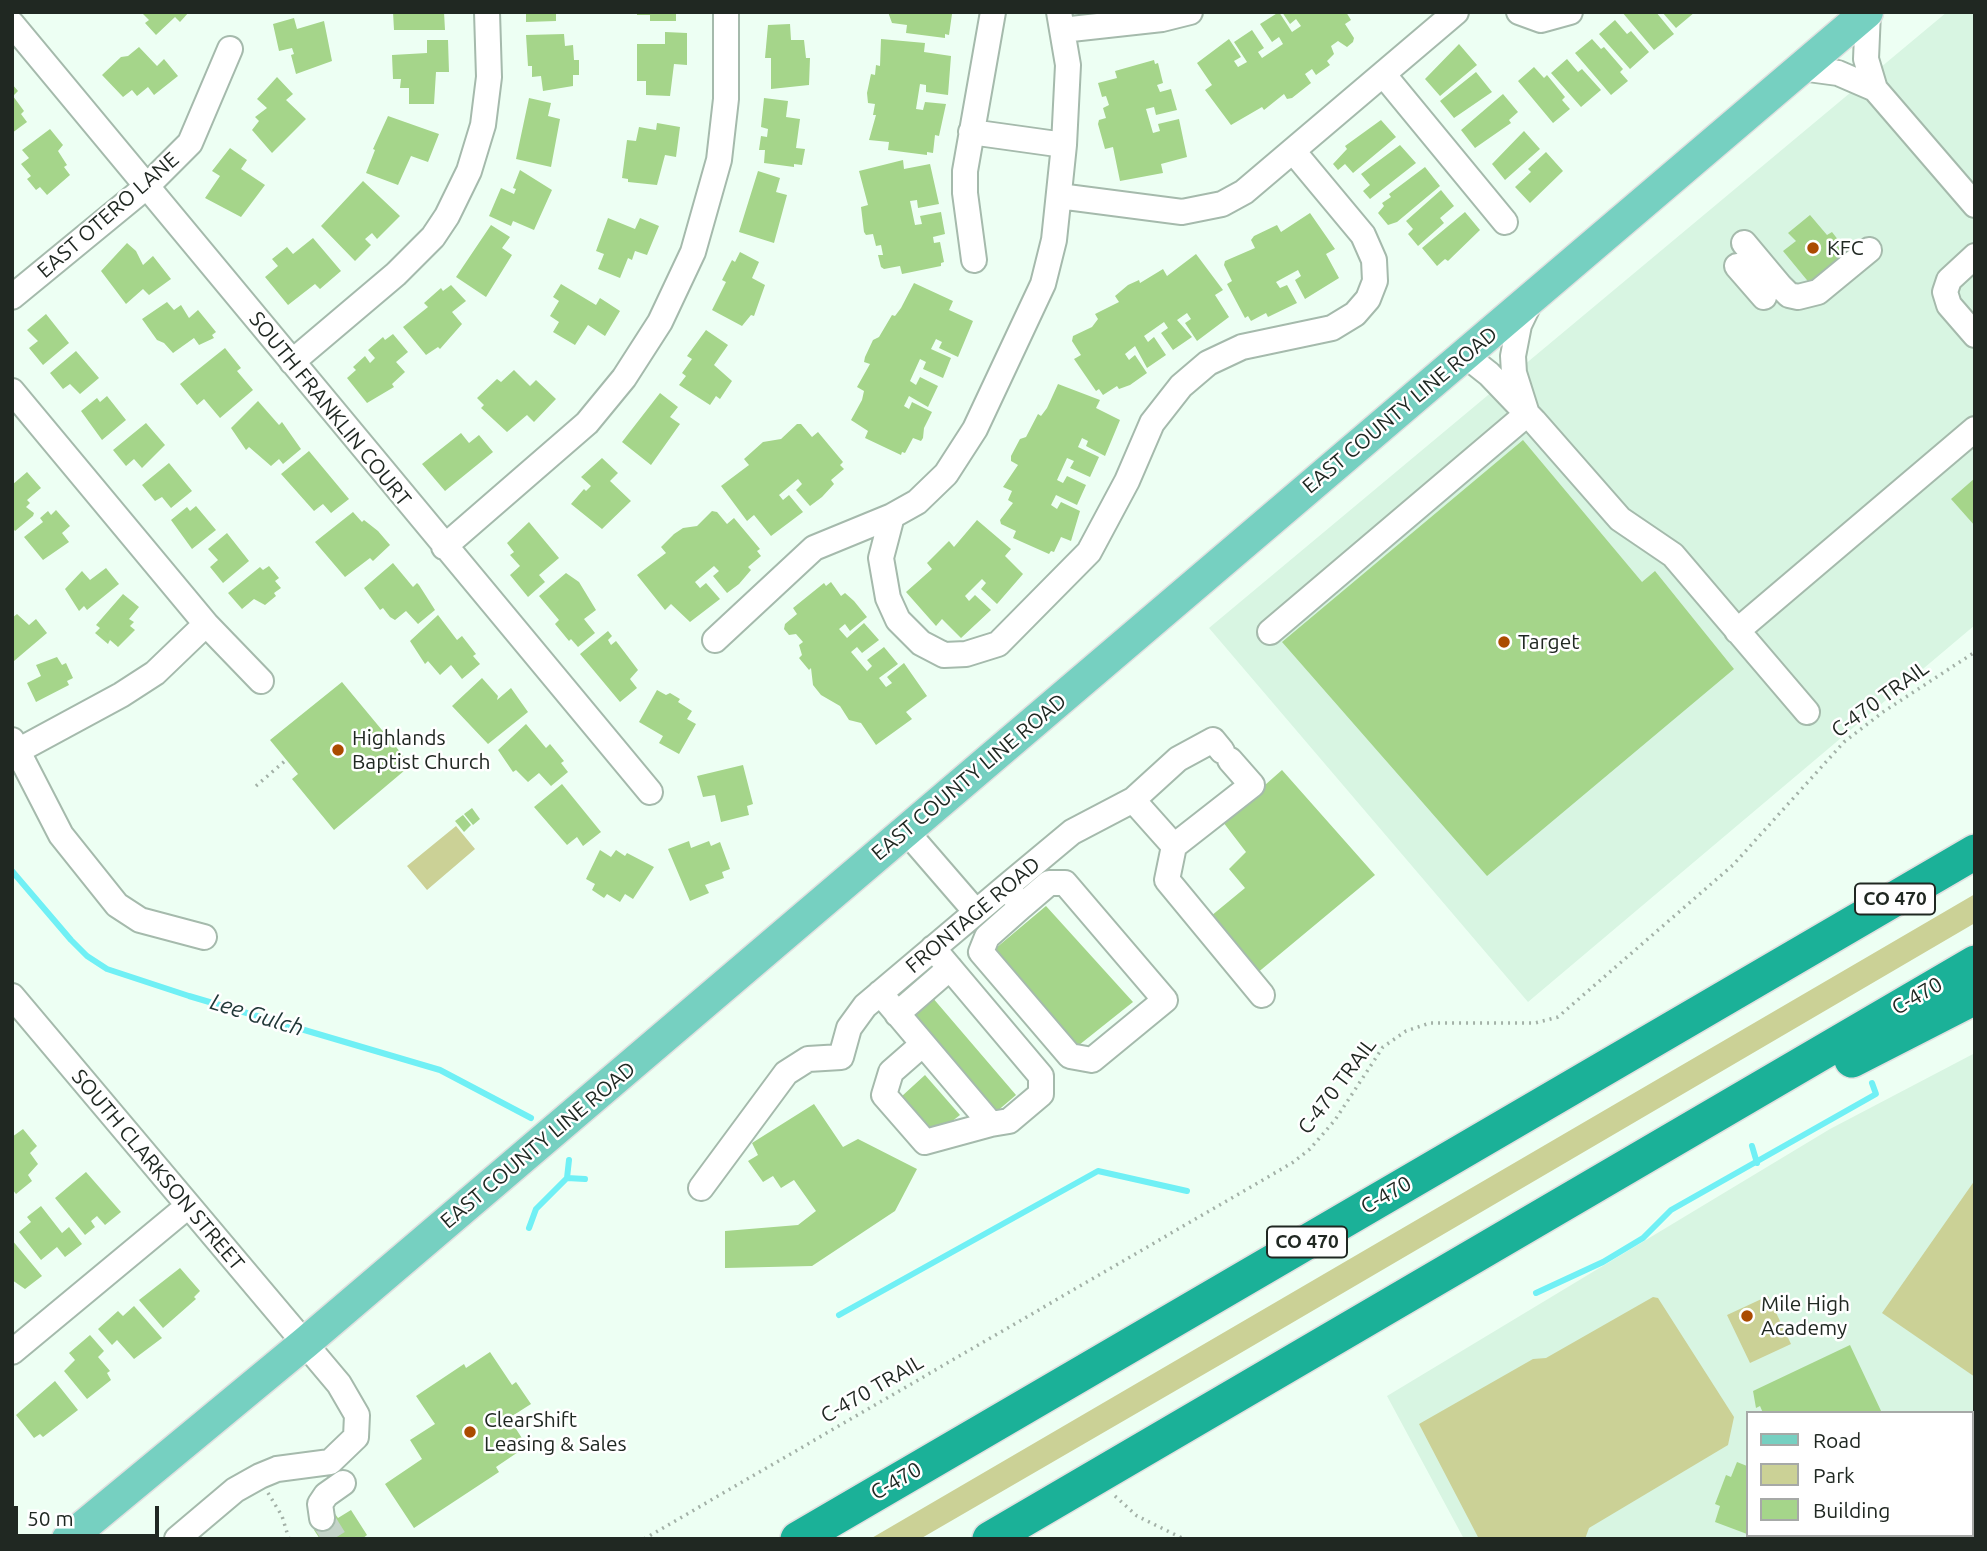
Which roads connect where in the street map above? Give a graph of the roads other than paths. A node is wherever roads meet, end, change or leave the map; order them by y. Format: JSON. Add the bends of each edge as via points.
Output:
{"nodes":[{"id":1,"x":487,"y":12,"type":"edge"},
{"id":2,"x":726,"y":12,"type":"edge"},
{"id":3,"x":993,"y":12,"type":"edge"},
{"id":4,"x":1190,"y":12,"type":"edge"},
{"id":5,"x":1456,"y":12,"type":"edge"},
{"id":6,"x":1570,"y":12,"type":"edge"},
{"id":7,"x":1867,"y":12,"type":"edge"},
{"id":8,"x":1530,"y":16,"type":"edge"},
{"id":9,"x":1061,"y":21,"type":"edge"},
{"id":10,"x":12,"y":24,"type":"edge"},
{"id":11,"x":230,"y":49,"type":"dead end"},
{"id":12,"x":1801,"y":68,"type":"junction"},
{"id":13,"x":1383,"y":74,"type":"junction"},
{"id":14,"x":1875,"y":89,"type":"junction"},
{"id":15,"x":971,"y":132,"type":"junction"},
{"id":16,"x":1064,"y":145,"type":"junction"},
{"id":17,"x":1293,"y":151,"type":"junction"},
{"id":18,"x":146,"y":187,"type":"junction"},
{"id":19,"x":1059,"y":196,"type":"junction"},
{"id":20,"x":1975,"y":205,"type":"edge"},
{"id":21,"x":1505,"y":222,"type":"dead end"},
{"id":22,"x":1869,"y":250,"type":"dead end"},
{"id":23,"x":1975,"y":256,"type":"edge"},
{"id":24,"x":974,"y":260,"type":"dead end"},
{"id":25,"x":1533,"y":296,"type":"junction"},
{"id":26,"x":12,"y":297,"type":"edge"},
{"id":27,"x":1764,"y":297,"type":"dead end"},
{"id":28,"x":1975,"y":335,"type":"edge"},
{"id":29,"x":1465,"y":355,"type":"junction"},
{"id":30,"x":292,"y":362,"type":"junction"},
{"id":31,"x":12,"y":391,"type":"edge"},
{"id":32,"x":1527,"y":414,"type":"junction"},
{"id":33,"x":1975,"y":429,"type":"edge"},
{"id":34,"x":892,"y":516,"type":"junction"},
{"id":35,"x":443,"y":547,"type":"junction"},
{"id":36,"x":202,"y":629,"type":"junction"},
{"id":37,"x":1737,"y":631,"type":"junction"},
{"id":38,"x":1270,"y":632,"type":"dead end"},
{"id":39,"x":715,"y":640,"type":"dead end"},
{"id":40,"x":261,"y":681,"type":"dead end"},
{"id":41,"x":1807,"y":712,"type":"dead end"},
{"id":42,"x":14,"y":749,"type":"edge"},
{"id":43,"x":650,"y":792,"type":"dead end"},
{"id":44,"x":1133,"y":800,"type":"junction"},
{"id":45,"x":906,"y":831,"type":"junction"},
{"id":46,"x":1975,"y":832,"type":"edge"},
{"id":47,"x":1174,"y":846,"type":"junction"},
{"id":48,"x":1975,"y":852,"type":"edge"},
{"id":49,"x":1006,"y":887,"type":"junction"},
{"id":50,"x":1022,"y":906,"type":"junction"},
{"id":51,"x":976,"y":912,"type":"junction"},
{"id":52,"x":204,"y":937,"type":"dead end"},
{"id":53,"x":1816,"y":945,"type":"junction"},
{"id":54,"x":933,"y":948,"type":"junction"},
{"id":55,"x":1975,"y":963,"type":"edge"},
{"id":56,"x":950,"y":968,"type":"junction"},
{"id":57,"x":880,"y":993,"type":"junction"},
{"id":58,"x":1262,"y":995,"type":"dead end"},
{"id":59,"x":12,"y":996,"type":"edge"},
{"id":60,"x":1975,"y":997,"type":"edge"},
{"id":61,"x":897,"y":1014,"type":"junction"},
{"id":62,"x":923,"y":1044,"type":"junction"},
{"id":63,"x":991,"y":1124,"type":"junction"},
{"id":64,"x":701,"y":1188,"type":"dead end"},
{"id":65,"x":188,"y":1206,"type":"junction"},
{"id":66,"x":1500,"y":1240,"type":"junction"},
{"id":67,"x":305,"y":1343,"type":"junction"},
{"id":68,"x":12,"y":1352,"type":"edge"},
{"id":69,"x":343,"y":1483,"type":"dead end"},
{"id":70,"x":322,"y":1518,"type":"dead end"},
{"id":71,"x":68,"y":1539,"type":"edge"},
{"id":72,"x":177,"y":1539,"type":"edge"},
{"id":73,"x":798,"y":1539,"type":"edge"},
{"id":74,"x":990,"y":1539,"type":"edge"}],
"edges":[{"from":1,"to":30,"type":"street","via":[[489,77],[483,125],[453,205],[433,237],[396,274]]},
{"from":2,"to":35,"type":"street","via":[[726,99],[719,160],[693,251],[660,321],[624,378],[587,423]]},
{"from":3,"to":15,"type":"street"},
{"from":4,"to":9,"type":"street","via":[[1162,19]]},
{"from":5,"to":13,"type":"street"},
{"from":6,"to":8,"type":"street"},
{"from":7,"to":12,"type":"main road","name":"EAST COUNTY LINE ROAD"},
{"from":7,"to":14,"type":"street","via":[[1866,59]]},
{"from":9,"to":16,"type":"street","via":[[1068,65]]},
{"from":10,"to":18,"type":"street","name":"SOUTH FRANKLIN COURT"},
{"from":11,"to":18,"type":"street","name":"EAST OTERO LANE","via":[[190,143]]},
{"from":12,"to":14,"type":"street","via":[[1838,73]]},
{"from":12,"to":25,"type":"main road","name":"EAST COUNTY LINE ROAD"},
{"from":13,"to":17,"type":"street"},
{"from":13,"to":21,"type":"street"},
{"from":14,"to":20,"type":"street"},
{"from":15,"to":16,"type":"street"},
{"from":15,"to":24,"type":"street","via":[[965,192]]},
{"from":16,"to":19,"type":"street"},
{"from":17,"to":19,"type":"street","via":[[1244,192],[1222,204],[1182,212]]},
{"from":17,"to":34,"type":"street","via":[[1363,235],[1374,260],[1375,281],[1368,299],[1355,314],[1332,328],[1242,347],[1208,363],[1188,380],[1152,423],[1089,552],[998,644],[944,655],[921,643],[898,620],[888,598],[881,558]]},
{"from":18,"to":26,"type":"street","name":"EAST OTERO LANE"},
{"from":18,"to":30,"type":"street","name":"SOUTH FRANKLIN COURT"},
{"from":19,"to":34,"type":"street","via":[[1043,284],[975,429],[946,474],[917,502]]},
{"from":22,"to":27,"type":"street","via":[[1818,292],[1798,297],[1789,295],[1740,254]]},
{"from":23,"to":28,"type":"street","via":[[1949,280],[1945,292],[1949,305]]},
{"from":25,"to":29,"type":"main road","name":"EAST COUNTY LINE ROAD"},
{"from":25,"to":32,"type":"street","via":[[1519,325],[1513,356]]},
{"from":29,"to":32,"type":"street"},
{"from":29,"to":45,"type":"main road","name":"EAST COUNTY LINE ROAD"},
{"from":30,"to":35,"type":"street","name":"SOUTH FRANKLIN COURT"},
{"from":31,"to":36,"type":"street"},
{"from":32,"to":37,"type":"street","via":[[1620,519],[1673,555]]},
{"from":32,"to":38,"type":"street"},
{"from":33,"to":37,"type":"street"},
{"from":34,"to":39,"type":"street","via":[[814,548]]},
{"from":35,"to":43,"type":"street","name":"SOUTH FRANKLIN COURT"},
{"from":36,"to":40,"type":"street"},
{"from":36,"to":42,"type":"street","via":[[155,673],[121,695]]},
{"from":37,"to":41,"type":"street"},
{"from":42,"to":52,"type":"street","via":[[61,835],[117,905],[140,920]]},
{"from":44,"to":47,"type":"street"},
{"from":44,"to":47,"type":"street","name":"FRONTAGE ROAD","via":[[1178,759],[1213,740],[1252,785]]},
{"from":44,"to":49,"type":"street","name":"FRONTAGE ROAD","via":[[1072,832]]},
{"from":45,"to":51,"type":"street"},
{"from":45,"to":67,"type":"main road","name":"EAST COUNTY LINE ROAD"},
{"from":46,"to":53,"type":"highway","via":[[1856,901]]},
{"from":47,"to":58,"type":"street","via":[[1167,880]]},
{"from":48,"to":53,"type":"highway","name":"C-470","number":"CO 470"},
{"from":49,"to":50,"type":"street"},
{"from":49,"to":51,"type":"street","name":"FRONTAGE ROAD"},
{"from":50,"to":50,"type":"street","via":[[987,937],[981,952],[1070,1056],[1092,1060],[1165,1000],[1065,883],[1049,883]]},
{"from":51,"to":54,"type":"street","name":"FRONTAGE ROAD"},
{"from":53,"to":73,"type":"highway","name":"C-470","number":"CO 470"},
{"from":54,"to":56,"type":"street"},
{"from":54,"to":57,"type":"street","name":"FRONTAGE ROAD"},
{"from":55,"to":66,"type":"highway","name":"C-470"},
{"from":56,"to":61,"type":"street"},
{"from":56,"to":63,"type":"street","via":[[1041,1076],[1041,1094],[1009,1121]]},
{"from":57,"to":61,"type":"street"},
{"from":57,"to":64,"type":"street","name":"FRONTAGE ROAD","via":[[854,1020],[841,1057],[808,1059],[786,1073]]},
{"from":59,"to":65,"type":"street","name":"SOUTH CLARKSON STREET"},
{"from":60,"to":66,"type":"highway","via":[[1692,1143],[1553,1223]]},
{"from":61,"to":62,"type":"street"},
{"from":62,"to":63,"type":"street"},
{"from":62,"to":63,"type":"street","via":[[891,1072],[884,1095],[925,1142]]},
{"from":65,"to":67,"type":"street","name":"SOUTH CLARKSON STREET"},
{"from":65,"to":68,"type":"street"},
{"from":66,"to":74,"type":"highway","name":"C-470"},
{"from":67,"to":71,"type":"main road","name":"EAST COUNTY LINE ROAD"},
{"from":67,"to":72,"type":"street","name":"SOUTH CLARKSON STREET","via":[[357,1415],[358,1431],[347,1448],[330,1462],[277,1469],[260,1476],[235,1490]]},
{"from":69,"to":70,"type":"street","via":[[320,1504]]}]}
